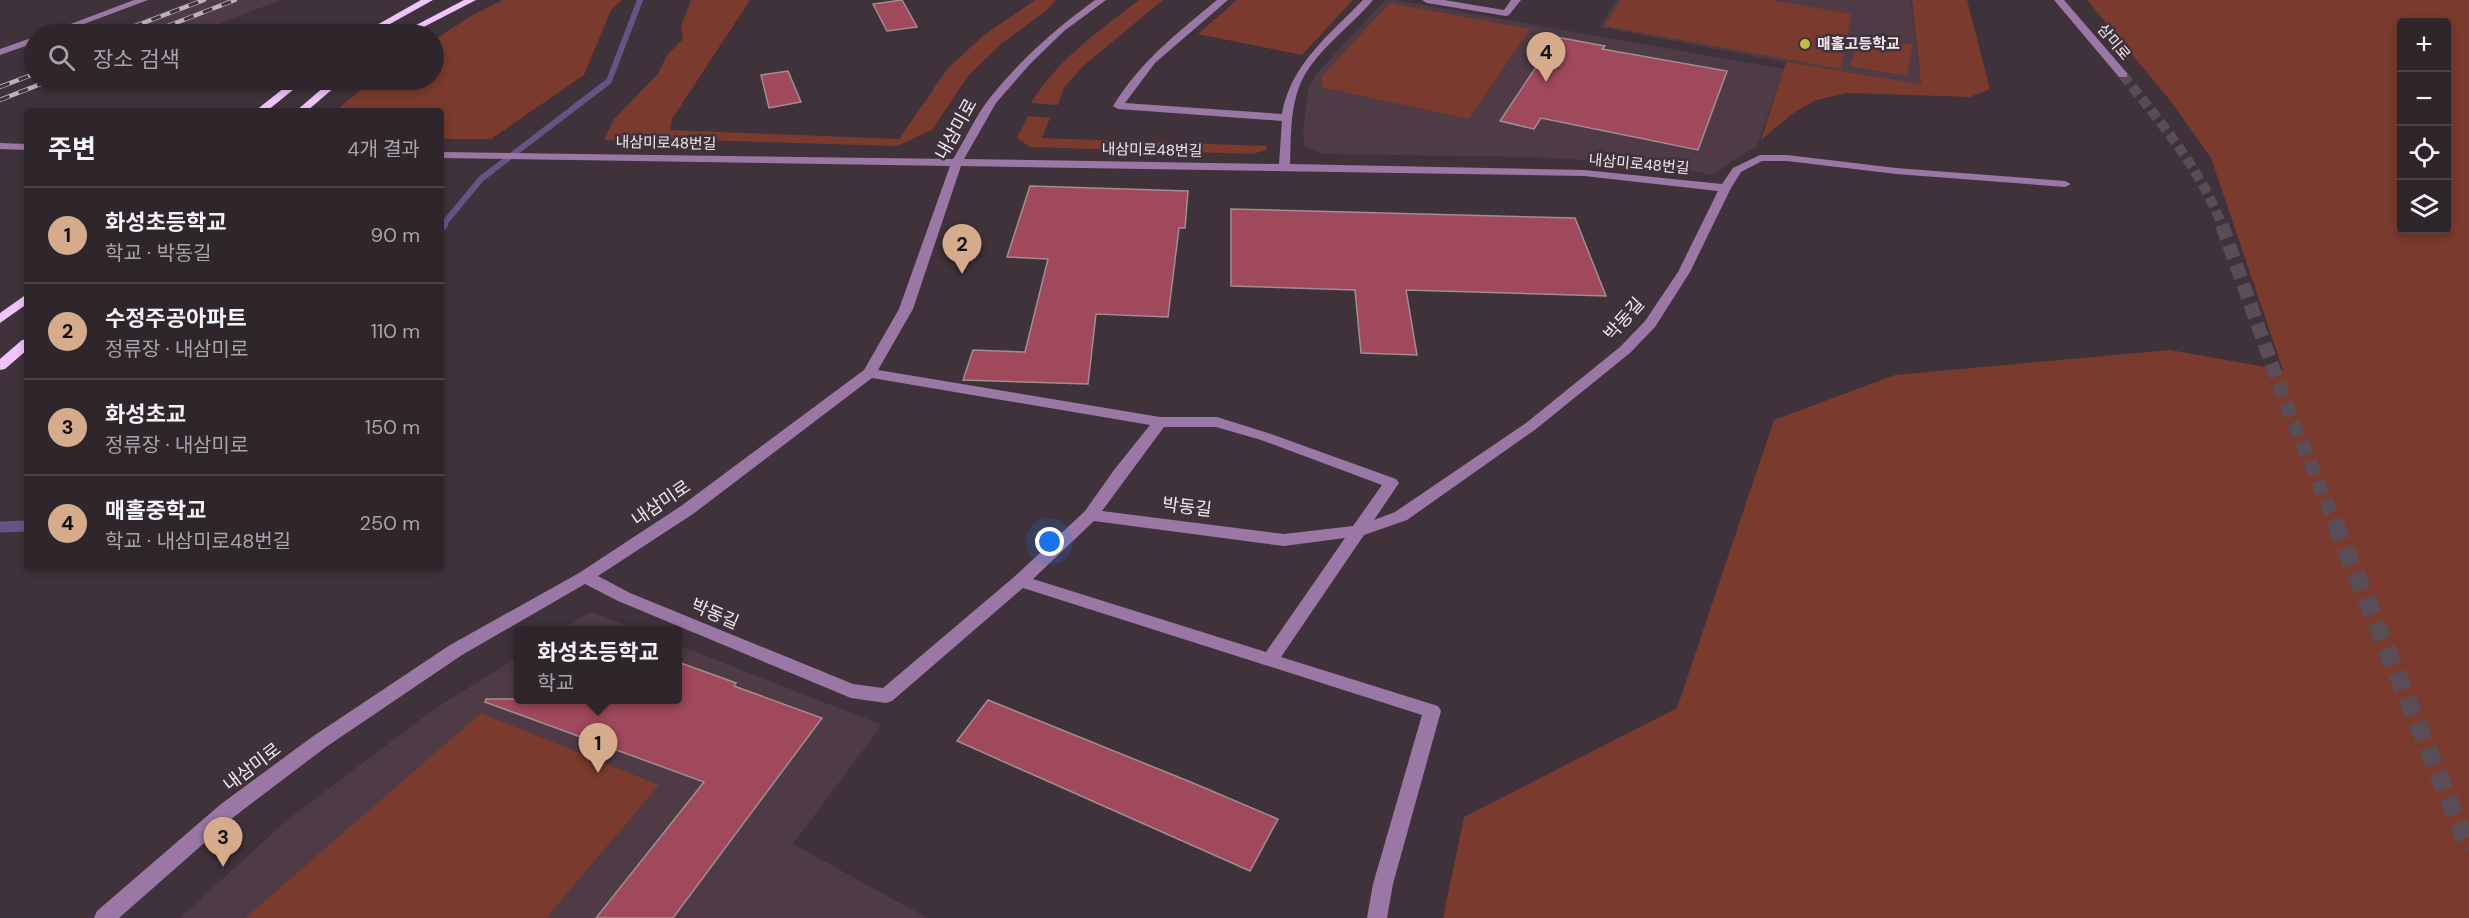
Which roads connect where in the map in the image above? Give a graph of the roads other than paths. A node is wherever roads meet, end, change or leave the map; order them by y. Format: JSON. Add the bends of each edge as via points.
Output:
{"nodes":[{"id":1,"x":143,"y":0,"type":"edge"},
{"id":2,"x":428,"y":0,"type":"edge"},
{"id":3,"x":471,"y":0,"type":"edge"},
{"id":4,"x":1101,"y":0,"type":"edge"},
{"id":5,"x":1223,"y":0,"type":"edge"},
{"id":6,"x":1368,"y":0,"type":"edge"},
{"id":7,"x":1427,"y":0,"type":"edge"},
{"id":8,"x":1516,"y":0,"type":"edge"},
{"id":9,"x":2059,"y":0,"type":"edge"},
{"id":10,"x":77,"y":24,"type":"edge"},
{"id":11,"x":384,"y":24,"type":"edge"},
{"id":12,"x":424,"y":24,"type":"edge"},
{"id":13,"x":24,"y":44,"type":"edge"},
{"id":14,"x":0,"y":52,"type":"edge"},
{"id":15,"x":2123,"y":75,"type":"tunnel mouth"},
{"id":16,"x":287,"y":90,"type":"edge"},
{"id":17,"x":326,"y":90,"type":"edge"},
{"id":18,"x":264,"y":108,"type":"edge"},
{"id":19,"x":305,"y":108,"type":"edge"},
{"id":20,"x":1288,"y":118,"type":"junction"},
{"id":21,"x":0,"y":146,"type":"edge"},
{"id":22,"x":24,"y":147,"type":"edge"},
{"id":23,"x":444,"y":155,"type":"edge"},
{"id":24,"x":957,"y":162,"type":"junction"},
{"id":25,"x":1284,"y":167,"type":"junction"},
{"id":26,"x":2065,"y":184,"type":"dead end"},
{"id":27,"x":1725,"y":188,"type":"junction"},
{"id":28,"x":24,"y":300,"type":"edge"},
{"id":29,"x":0,"y":319,"type":"edge"},
{"id":30,"x":24,"y":346,"type":"edge"},
{"id":31,"x":0,"y":366,"type":"edge"},
{"id":32,"x":869,"y":373,"type":"junction"},
{"id":33,"x":1160,"y":422,"type":"junction"},
{"id":34,"x":1091,"y":514,"type":"junction"},
{"id":35,"x":1358,"y":531,"type":"junction"},
{"id":36,"x":585,"y":577,"type":"junction"},
{"id":37,"x":1020,"y":581,"type":"junction"},
{"id":38,"x":1270,"y":659,"type":"junction"},
{"id":39,"x":104,"y":918,"type":"edge"},
{"id":40,"x":1377,"y":918,"type":"edge"}],
"edges":[{"from":1,"to":10,"type":"street"},
{"from":2,"to":11,"type":"main road"},
{"from":3,"to":12,"type":"main road"},
{"from":4,"to":24,"type":"street","name":"내삼미로","via":[[1062,28],[1027,62],[992,102]]},
{"from":5,"to":20,"type":"street","via":[[1146,65],[1118,106]]},
{"from":6,"to":20,"type":"street","via":[[1294,85]]},
{"from":7,"to":8,"type":"street","via":[[1506,14]]},
{"from":9,"to":15,"type":"street","name":"삼미로"},
{"from":13,"to":14,"type":"street"},
{"from":16,"to":18,"type":"main road"},
{"from":17,"to":19,"type":"main road"},
{"from":20,"to":25,"type":"street"},
{"from":21,"to":22,"type":"street"},
{"from":23,"to":24,"type":"street","name":"내삼미로48번길"},
{"from":24,"to":25,"type":"street","name":"내삼미로48번길"},
{"from":24,"to":32,"type":"street","name":"내삼미로","via":[[906,309]]},
{"from":25,"to":27,"type":"street","name":"내삼미로48번길","via":[[1584,173]]},
{"from":26,"to":27,"type":"street","name":"박동길","via":[[1760,158],[1737,170]]},
{"from":27,"to":35,"type":"street","name":"박동길","via":[[1684,272],[1650,324],[1625,350],[1531,426],[1401,516]]},
{"from":28,"to":29,"type":"main road"},
{"from":30,"to":31,"type":"main road"},
{"from":32,"to":33,"type":"street"},
{"from":32,"to":36,"type":"street","name":"내삼미로","via":[[687,510]]},
{"from":33,"to":34,"type":"street"},
{"from":33,"to":35,"type":"street","via":[[1217,422],[1391,483]]},
{"from":34,"to":35,"type":"street","name":"박동길","via":[[1284,540]]},
{"from":34,"to":37,"type":"street","name":"박동길"},
{"from":35,"to":38,"type":"street"},
{"from":36,"to":37,"type":"street","name":"박동길","via":[[624,597],[851,691],[886,696]]},
{"from":36,"to":39,"type":"street","name":"내삼미로","via":[[456,650],[318,742],[228,810]]},
{"from":37,"to":38,"type":"street"},
{"from":38,"to":40,"type":"street","via":[[1432,711]]}]}
